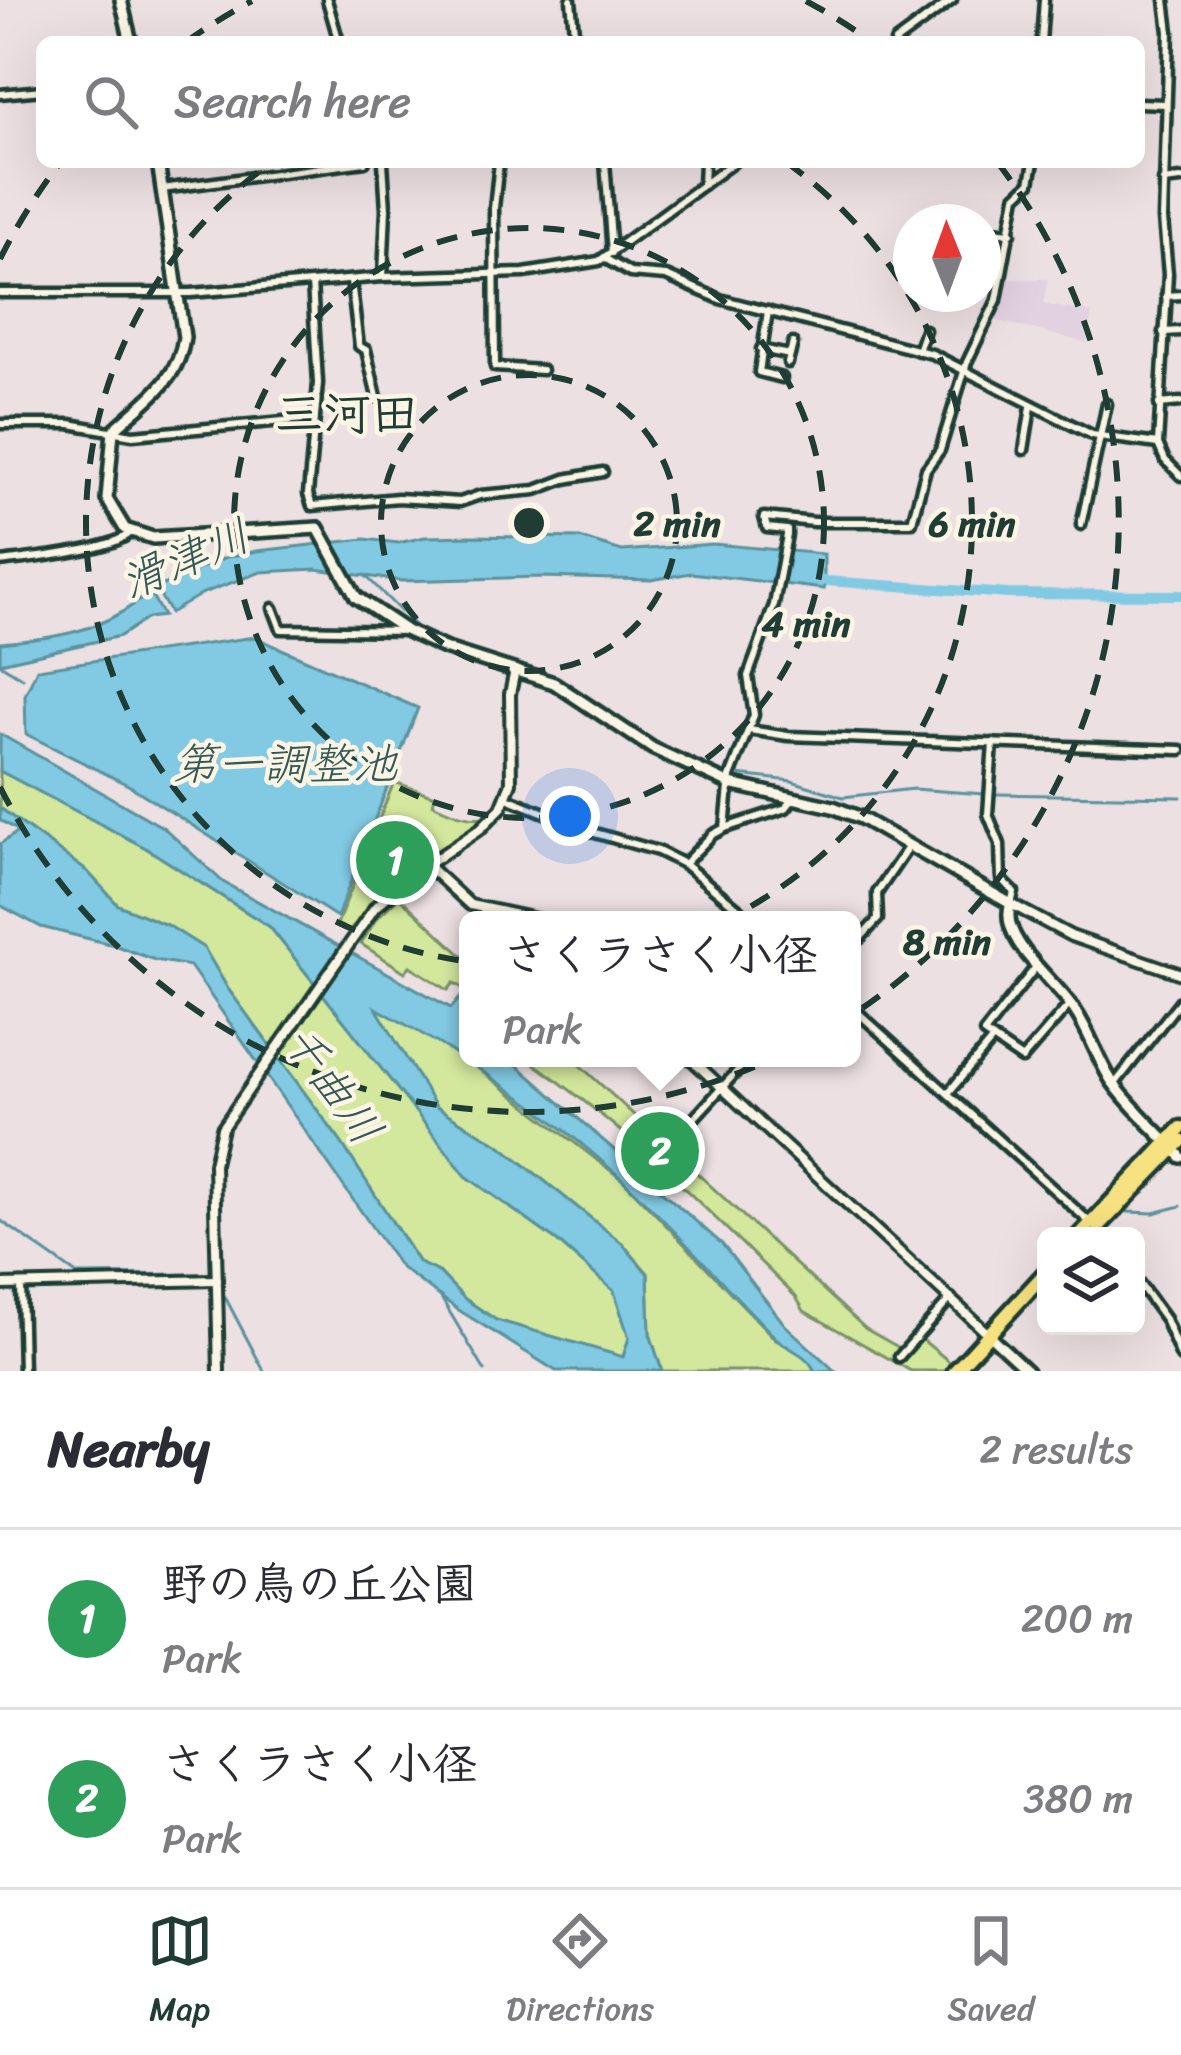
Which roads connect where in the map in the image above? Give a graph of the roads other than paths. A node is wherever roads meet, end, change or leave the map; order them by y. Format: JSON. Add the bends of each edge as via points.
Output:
{"nodes":[{"id":1,"x":121,"y":0,"type":"edge"},
{"id":2,"x":327,"y":0,"type":"edge"},
{"id":3,"x":571,"y":0,"type":"edge"},
{"id":4,"x":952,"y":0,"type":"edge"},
{"id":5,"x":1044,"y":0,"type":"edge"},
{"id":6,"x":1165,"y":0,"type":"edge"},
{"id":7,"x":130,"y":36,"type":"edge"},
{"id":8,"x":336,"y":36,"type":"edge"},
{"id":9,"x":574,"y":36,"type":"edge"},
{"id":10,"x":904,"y":36,"type":"edge"},
{"id":11,"x":1041,"y":36,"type":"edge"},
{"id":12,"x":36,"y":91,"type":"edge"},
{"id":13,"x":0,"y":94,"type":"edge"},
{"id":14,"x":1145,"y":103,"type":"edge"},
{"id":15,"x":1165,"y":104,"type":"junction"},
{"id":16,"x":159,"y":168,"type":"edge"},
{"id":17,"x":320,"y":168,"type":"edge"},
{"id":18,"x":383,"y":168,"type":"edge"},
{"id":19,"x":498,"y":168,"type":"edge"},
{"id":20,"x":605,"y":168,"type":"edge"},
{"id":21,"x":704,"y":168,"type":"edge"},
{"id":22,"x":726,"y":168,"type":"edge"},
{"id":23,"x":1033,"y":168,"type":"edge"},
{"id":24,"x":1181,"y":179,"type":"edge"},
{"id":25,"x":1163,"y":181,"type":"junction"},
{"id":26,"x":703,"y":185,"type":"junction"},
{"id":27,"x":162,"y":189,"type":"junction"},
{"id":28,"x":1001,"y":232,"type":"edge"},
{"id":29,"x":1010,"y":233,"type":"junction"},
{"id":30,"x":609,"y":256,"type":"junction"},
{"id":31,"x":495,"y":274,"type":"junction"},
{"id":32,"x":383,"y":277,"type":"junction"},
{"id":33,"x":351,"y":281,"type":"junction"},
{"id":34,"x":312,"y":284,"type":"junction"},
{"id":35,"x":0,"y":293,"type":"edge"},
{"id":36,"x":180,"y":293,"type":"junction"},
{"id":37,"x":1181,"y":295,"type":"edge"},
{"id":38,"x":1166,"y":296,"type":"junction"},
{"id":39,"x":769,"y":311,"type":"junction"},
{"id":40,"x":925,"y":330,"type":"dead end"},
{"id":41,"x":1181,"y":331,"type":"edge"},
{"id":42,"x":1163,"y":332,"type":"junction"},
{"id":43,"x":793,"y":343,"type":"dead end"},
{"id":44,"x":760,"y":349,"type":"junction"},
{"id":45,"x":918,"y":351,"type":"junction"},
{"id":46,"x":542,"y":370,"type":"dead end"},
{"id":47,"x":966,"y":370,"type":"junction"},
{"id":48,"x":782,"y":378,"type":"dead end"},
{"id":49,"x":376,"y":397,"type":"dead end"},
{"id":50,"x":1181,"y":402,"type":"edge"},
{"id":51,"x":1107,"y":404,"type":"dead end"},
{"id":52,"x":1159,"y":404,"type":"junction"},
{"id":53,"x":1031,"y":407,"type":"junction"},
{"id":54,"x":315,"y":418,"type":"junction"},
{"id":55,"x":0,"y":424,"type":"edge"},
{"id":56,"x":113,"y":431,"type":"junction"},
{"id":57,"x":1102,"y":437,"type":"junction"},
{"id":58,"x":1158,"y":444,"type":"junction"},
{"id":59,"x":1024,"y":450,"type":"dead end"},
{"id":60,"x":603,"y":472,"type":"dead end"},
{"id":61,"x":1181,"y":476,"type":"edge"},
{"id":62,"x":1081,"y":525,"type":"dead end"},
{"id":63,"x":130,"y":533,"type":"junction"},
{"id":64,"x":0,"y":562,"type":"edge"},
{"id":65,"x":273,"y":608,"type":"dead end"},
{"id":66,"x":407,"y":632,"type":"junction"},
{"id":67,"x":515,"y":670,"type":"junction"},
{"id":68,"x":749,"y":730,"type":"junction"},
{"id":69,"x":993,"y":742,"type":"junction"},
{"id":70,"x":1181,"y":750,"type":"edge"},
{"id":71,"x":730,"y":784,"type":"junction"},
{"id":72,"x":507,"y":798,"type":"junction"},
{"id":73,"x":793,"y":799,"type":"junction"},
{"id":74,"x":725,"y":828,"type":"junction"},
{"id":75,"x":910,"y":845,"type":"junction"},
{"id":76,"x":427,"y":865,"type":"junction"},
{"id":77,"x":684,"y":865,"type":"junction"},
{"id":78,"x":1011,"y":904,"type":"junction"},
{"id":79,"x":498,"y":911,"type":"edge"},
{"id":80,"x":741,"y":911,"type":"edge"},
{"id":81,"x":861,"y":937,"type":"edge"},
{"id":82,"x":1036,"y":968,"type":"junction"},
{"id":83,"x":1181,"y":974,"type":"edge"},
{"id":84,"x":1181,"y":1000,"type":"edge"},
{"id":85,"x":1070,"y":1003,"type":"junction"},
{"id":86,"x":861,"y":1014,"type":"edge"},
{"id":87,"x":993,"y":1039,"type":"junction"},
{"id":88,"x":700,"y":1067,"type":"edge"},
{"id":89,"x":741,"y":1067,"type":"edge"},
{"id":90,"x":1114,"y":1084,"type":"junction"},
{"id":91,"x":722,"y":1088,"type":"junction"},
{"id":92,"x":949,"y":1093,"type":"junction"},
{"id":93,"x":1180,"y":1129,"type":"edge"},
{"id":94,"x":1176,"y":1147,"type":"edge"},
{"id":95,"x":667,"y":1148,"type":"dead end"},
{"id":96,"x":1091,"y":1227,"type":"edge"},
{"id":97,"x":1099,"y":1227,"type":"edge"},
{"id":98,"x":217,"y":1280,"type":"junction"},
{"id":99,"x":0,"y":1285,"type":"edge"},
{"id":100,"x":21,"y":1285,"type":"junction"},
{"id":101,"x":1037,"y":1286,"type":"edge"},
{"id":102,"x":1145,"y":1291,"type":"edge"},
{"id":103,"x":951,"y":1298,"type":"junction"},
{"id":104,"x":989,"y":1335,"type":"junction"},
{"id":105,"x":899,"y":1357,"type":"dead end"},
{"id":106,"x":1181,"y":1357,"type":"edge"},
{"id":107,"x":23,"y":1371,"type":"edge"},
{"id":108,"x":219,"y":1371,"type":"edge"},
{"id":109,"x":955,"y":1371,"type":"edge"},
{"id":110,"x":1028,"y":1371,"type":"edge"}],
"edges":[{"from":1,"to":7,"type":"main road"},
{"from":2,"to":8,"type":"street"},
{"from":3,"to":9,"type":"street"},
{"from":4,"to":10,"type":"street"},
{"from":5,"to":11,"type":"street"},
{"from":6,"to":15,"type":"street"},
{"from":12,"to":13,"type":"street"},
{"from":14,"to":15,"type":"street"},
{"from":15,"to":25,"type":"street"},
{"from":16,"to":27,"type":"main road"},
{"from":17,"to":27,"type":"street"},
{"from":18,"to":32,"type":"street"},
{"from":19,"to":31,"type":"street"},
{"from":20,"to":30,"type":"street"},
{"from":21,"to":26,"type":"street"},
{"from":22,"to":26,"type":"street"},
{"from":23,"to":29,"type":"street","via":[[1016,196]]},
{"from":24,"to":25,"type":"street"},
{"from":25,"to":38,"type":"street"},
{"from":26,"to":30,"type":"street"},
{"from":27,"to":36,"type":"main road"},
{"from":28,"to":29,"type":"street"},
{"from":29,"to":47,"type":"street","via":[[997,300]]},
{"from":30,"to":31,"type":"street"},
{"from":30,"to":39,"type":"street","via":[[624,271],[666,276]]},
{"from":31,"to":32,"type":"street"},
{"from":31,"to":46,"type":"street","via":[[495,368]]},
{"from":32,"to":33,"type":"street"},
{"from":33,"to":34,"type":"street"},
{"from":33,"to":49,"type":"street"},
{"from":34,"to":36,"type":"street"},
{"from":34,"to":54,"type":"street"},
{"from":35,"to":36,"type":"street"},
{"from":36,"to":56,"type":"main road","via":[[178,364]]},
{"from":37,"to":38,"type":"street"},
{"from":38,"to":42,"type":"street"},
{"from":39,"to":44,"type":"street"},
{"from":39,"to":45,"type":"street"},
{"from":40,"to":45,"type":"street"},
{"from":41,"to":42,"type":"street"},
{"from":42,"to":52,"type":"street"},
{"from":43,"to":44,"type":"street","via":[[789,359]]},
{"from":44,"to":48,"type":"street","via":[[759,372]]},
{"from":45,"to":47,"type":"street"},
{"from":47,"to":53,"type":"street"},
{"from":47,"to":68,"type":"street","via":[[912,522],[764,517],[767,528],[787,535],[748,676]]},
{"from":50,"to":52,"type":"street"},
{"from":51,"to":57,"type":"street"},
{"from":52,"to":58,"type":"street"},
{"from":53,"to":57,"type":"street"},
{"from":53,"to":59,"type":"street"},
{"from":54,"to":56,"type":"street"},
{"from":54,"to":60,"type":"street","via":[[313,506],[460,502]]},
{"from":55,"to":56,"type":"street"},
{"from":56,"to":63,"type":"main road","via":[[107,500]]},
{"from":57,"to":58,"type":"street"},
{"from":57,"to":62,"type":"street"},
{"from":58,"to":61,"type":"street"},
{"from":63,"to":64,"type":"street"},
{"from":63,"to":66,"type":"main road","via":[[312,526],[365,605]]},
{"from":65,"to":66,"type":"street","via":[[280,628]]},
{"from":66,"to":67,"type":"main road"},
{"from":67,"to":71,"type":"main road","via":[[554,683],[652,748]]},
{"from":67,"to":72,"type":"street"},
{"from":68,"to":69,"type":"street"},
{"from":68,"to":71,"type":"street"},
{"from":69,"to":70,"type":"street"},
{"from":69,"to":78,"type":"street","via":[[988,814]]},
{"from":71,"to":73,"type":"main road"},
{"from":71,"to":74,"type":"street"},
{"from":72,"to":76,"type":"street","via":[[488,823]]},
{"from":72,"to":77,"type":"street"},
{"from":73,"to":74,"type":"street"},
{"from":73,"to":75,"type":"main road","via":[[846,812]]},
{"from":74,"to":77,"type":"street"},
{"from":75,"to":78,"type":"main road"},
{"from":75,"to":81,"type":"street","via":[[877,893],[878,919]]},
{"from":76,"to":79,"type":"street","via":[[470,905]]},
{"from":76,"to":98,"type":"street","via":[[383,898],[222,1128],[214,1154]]},
{"from":77,"to":80,"type":"street"},
{"from":78,"to":82,"type":"main road","via":[[1008,919]]},
{"from":78,"to":83,"type":"street","via":[[1071,936]]},
{"from":82,"to":85,"type":"main road"},
{"from":82,"to":87,"type":"street","via":[[984,1033]]},
{"from":84,"to":90,"type":"street"},
{"from":85,"to":87,"type":"street","via":[[1022,1059]]},
{"from":85,"to":90,"type":"main road"},
{"from":86,"to":92,"type":"street"},
{"from":87,"to":92,"type":"street"},
{"from":88,"to":91,"type":"street"},
{"from":89,"to":91,"type":"street"},
{"from":90,"to":94,"type":"main road"},
{"from":91,"to":95,"type":"street"},
{"from":91,"to":103,"type":"street"},
{"from":92,"to":96,"type":"street"},
{"from":93,"to":94,"type":"highway"},
{"from":94,"to":97,"type":"highway"},
{"from":98,"to":100,"type":"street"},
{"from":98,"to":108,"type":"street"},
{"from":99,"to":100,"type":"street"},
{"from":100,"to":107,"type":"street"},
{"from":101,"to":104,"type":"highway"},
{"from":102,"to":106,"type":"street"},
{"from":103,"to":104,"type":"street"},
{"from":103,"to":105,"type":"street"},
{"from":104,"to":109,"type":"highway"},
{"from":104,"to":110,"type":"street"}]}
